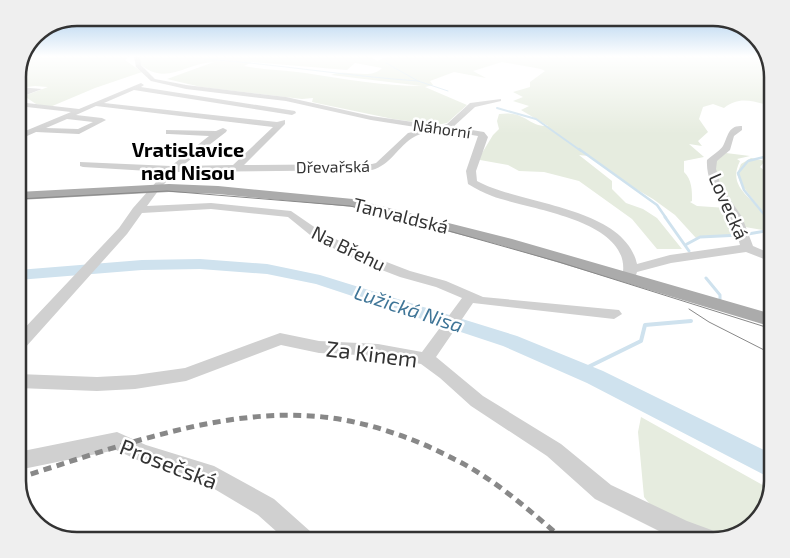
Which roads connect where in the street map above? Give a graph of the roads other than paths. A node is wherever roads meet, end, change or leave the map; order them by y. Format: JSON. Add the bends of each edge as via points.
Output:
{"nodes":[{"id":1,"x":148,"y":82,"type":"edge"},
{"id":2,"x":163,"y":82,"type":"edge"},
{"id":3,"x":132,"y":88,"type":"junction"},
{"id":4,"x":499,"y":100,"type":"dead end"},
{"id":5,"x":26,"y":101,"type":"edge"},
{"id":6,"x":306,"y":103,"type":"junction"},
{"id":7,"x":29,"y":104,"type":"joint"},
{"id":8,"x":94,"y":104,"type":"junction"},
{"id":9,"x":264,"y":109,"type":"junction"},
{"id":10,"x":79,"y":111,"type":"junction"},
{"id":11,"x":167,"y":111,"type":"junction"},
{"id":12,"x":292,"y":113,"type":"junction"},
{"id":13,"x":64,"y":117,"type":"junction"},
{"id":14,"x":279,"y":125,"type":"junction"},
{"id":15,"x":444,"y":128,"type":"junction"},
{"id":16,"x":739,"y":128,"type":"dead end"},
{"id":17,"x":35,"y":130,"type":"junction"},
{"id":18,"x":169,"y":132,"type":"dead end"},
{"id":19,"x":26,"y":134,"type":"edge"},
{"id":20,"x":82,"y":164,"type":"dead end"},
{"id":21,"x":237,"y":167,"type":"junction"},
{"id":22,"x":174,"y":168,"type":"junction"},
{"id":23,"x":154,"y":189,"type":"junction"},
{"id":24,"x":26,"y":196,"type":"edge"},
{"id":25,"x":138,"y":210,"type":"junction"},
{"id":26,"x":747,"y":248,"type":"junction"},
{"id":27,"x":764,"y":255,"type":"edge"},
{"id":28,"x":631,"y":273,"type":"junction"},
{"id":29,"x":470,"y":297,"type":"junction"},
{"id":30,"x":614,"y":314,"type":"dead end"},
{"id":31,"x":764,"y":318,"type":"edge"},
{"id":32,"x":26,"y":336,"type":"edge"},
{"id":33,"x":426,"y":359,"type":"junction"},
{"id":34,"x":26,"y":381,"type":"edge"},
{"id":35,"x":26,"y":459,"type":"edge"},
{"id":36,"x":294,"y":532,"type":"edge"},
{"id":37,"x":684,"y":532,"type":"edge"}],
"edges":[{"from":1,"to":3,"type":"street"},
{"from":2,"to":6,"type":"street","name":"Náhorní"},
{"from":3,"to":8,"type":"street"},
{"from":3,"to":9,"type":"street"},
{"from":4,"to":15,"type":"street","name":"Dřevařská","via":[[473,105]]},
{"from":5,"to":7,"type":"street"},
{"from":6,"to":12,"type":"street"},
{"from":6,"to":15,"type":"street","name":"Náhorní","via":[[371,118]]},
{"from":7,"to":10,"type":"street"},
{"from":8,"to":10,"type":"street"},
{"from":8,"to":11,"type":"street"},
{"from":9,"to":11,"type":"street"},
{"from":9,"to":12,"type":"street"},
{"from":10,"to":13,"type":"street"},
{"from":11,"to":14,"type":"street"},
{"from":12,"to":14,"type":"street"},
{"from":13,"to":17,"type":"street"},
{"from":13,"to":17,"type":"street","via":[[102,120],[79,132]]},
{"from":14,"to":21,"type":"street"},
{"from":15,"to":21,"type":"street","name":"Dřevařská","via":[[411,135],[379,165],[372,167]]},
{"from":15,"to":28,"type":"street","name":"Náhorní","via":[[484,137],[471,171],[472,182],[494,194],[575,215],[619,242],[630,256]]},
{"from":16,"to":26,"type":"street","name":"Lovecká","via":[[732,132],[728,145],[712,160],[710,168],[717,188],[740,224]]},
{"from":17,"to":19,"type":"street"},
{"from":18,"to":22,"type":"street","via":[[220,132]]},
{"from":20,"to":22,"type":"street","name":"Dřevařská"},
{"from":21,"to":22,"type":"street","name":"Dřevařská"},
{"from":22,"to":23,"type":"street"},
{"from":23,"to":24,"type":"main road","name":"Tanvaldská"},
{"from":23,"to":25,"type":"street"},
{"from":23,"to":28,"type":"main road","name":"Tanvaldská","via":[[218,190],[362,204]]},
{"from":25,"to":29,"type":"street","name":"Na Břehu","via":[[203,206],[290,214],[319,236],[366,259]]},
{"from":25,"to":32,"type":"street","via":[[123,231]]},
{"from":26,"to":27,"type":"street"},
{"from":26,"to":28,"type":"street","name":"Lovecká","via":[[670,259]]},
{"from":28,"to":31,"type":"main road","name":"Tanvaldská"},
{"from":29,"to":30,"type":"street","name":"Na Břehu","via":[[499,304]]},
{"from":29,"to":33,"type":"street"},
{"from":33,"to":34,"type":"street","name":"Za Kinem","via":[[378,350],[319,347],[280,339],[186,374],[135,382]]},
{"from":33,"to":37,"type":"street","name":"Za Kinem","via":[[477,401],[554,450],[603,492]]},
{"from":35,"to":36,"type":"street","name":"Prosečská","via":[[118,441],[142,453],[207,474],[266,507]]}]}
